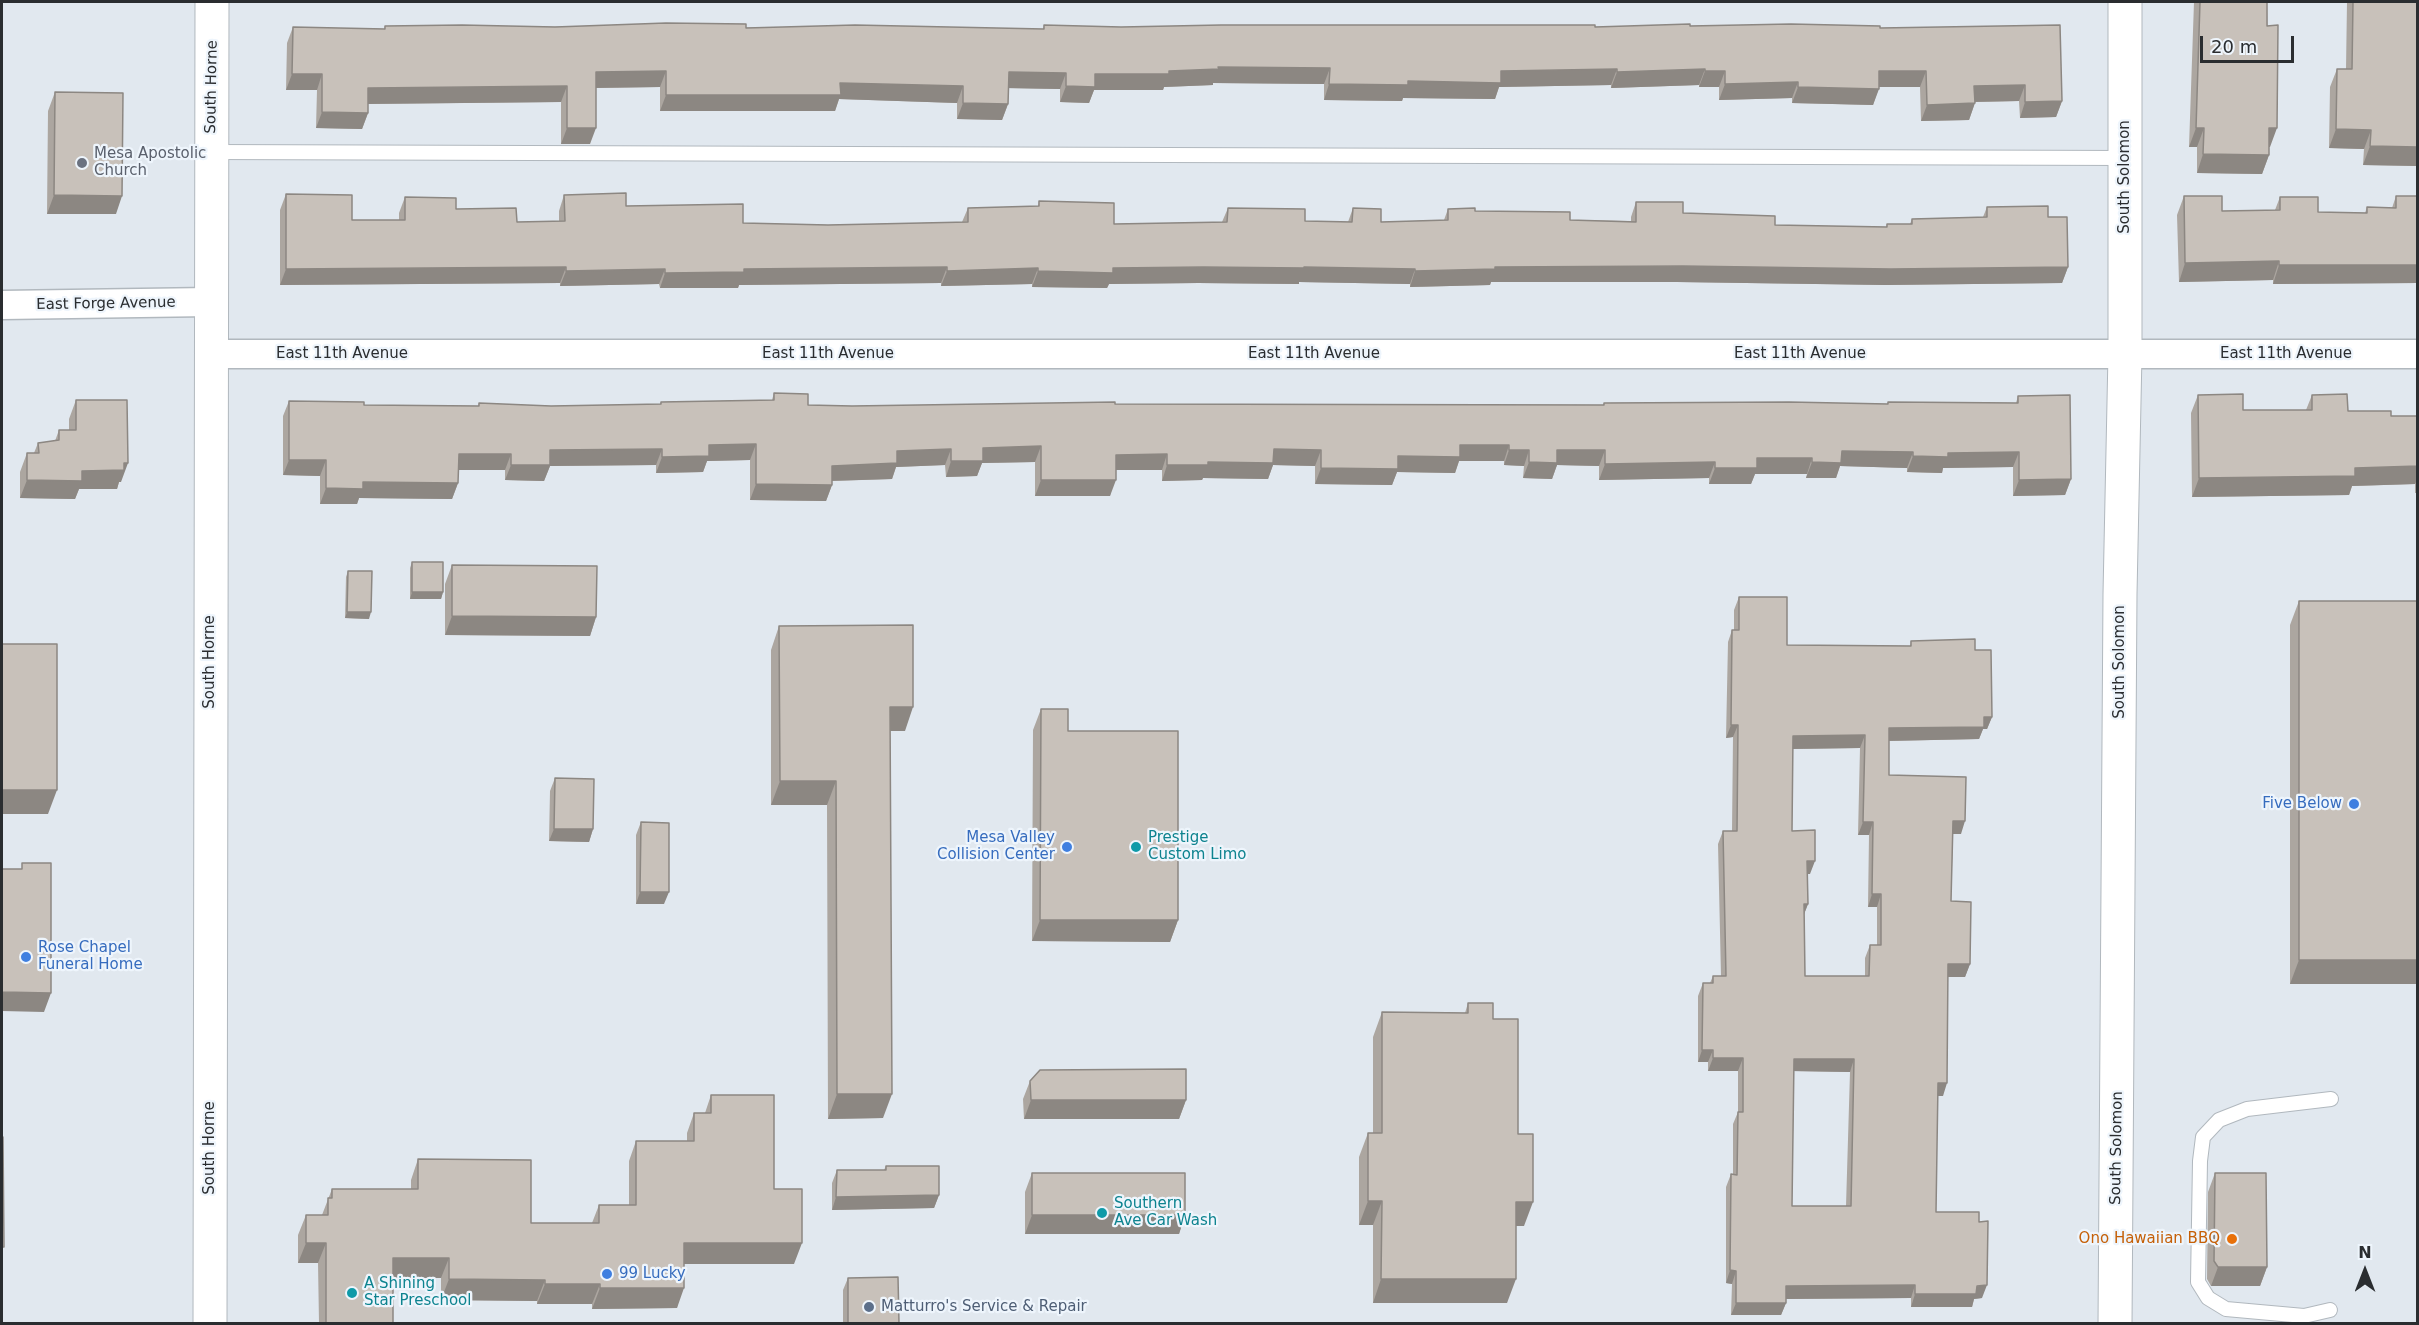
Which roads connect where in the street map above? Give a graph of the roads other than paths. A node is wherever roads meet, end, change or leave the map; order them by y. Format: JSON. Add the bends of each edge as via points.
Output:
{"nodes":[{"id":1,"x":212,"y":2,"type":"edge"},
{"id":2,"x":2125,"y":2,"type":"edge"},
{"id":3,"x":211,"y":152,"type":"junction"},
{"id":4,"x":2125,"y":158,"type":"junction"},
{"id":5,"x":210,"y":302,"type":"junction"},
{"id":6,"x":2,"y":305,"type":"edge"},
{"id":7,"x":210,"y":354,"type":"junction"},
{"id":8,"x":2125,"y":354,"type":"junction"},
{"id":9,"x":2418,"y":354,"type":"edge"},
{"id":10,"x":2331,"y":1099,"type":"dead end"},
{"id":11,"x":2330,"y":1310,"type":"dead end"},
{"id":12,"x":210,"y":1323,"type":"edge"},
{"id":13,"x":2115,"y":1323,"type":"edge"}],
"edges":[{"from":1,"to":3,"type":"street","name":"South Horne"},
{"from":2,"to":4,"type":"street","name":"South Solomon"},
{"from":3,"to":4,"type":"lane"},
{"from":3,"to":5,"type":"street","name":"South Horne"},
{"from":4,"to":8,"type":"street","name":"South Solomon"},
{"from":5,"to":6,"type":"street","name":"East Forge Avenue"},
{"from":5,"to":7,"type":"street","name":"South Horne"},
{"from":7,"to":8,"type":"street","name":"East 11th Avenue"},
{"from":7,"to":12,"type":"street","name":"South Horne"},
{"from":8,"to":9,"type":"street","name":"East 11th Avenue"},
{"from":8,"to":13,"type":"street","name":"South Solomon"},
{"from":10,"to":11,"type":"lane","via":[[2247,1109],[2219,1120],[2203,1137],[2198,1282],[2208,1298],[2226,1309],[2304,1316]]}]}
